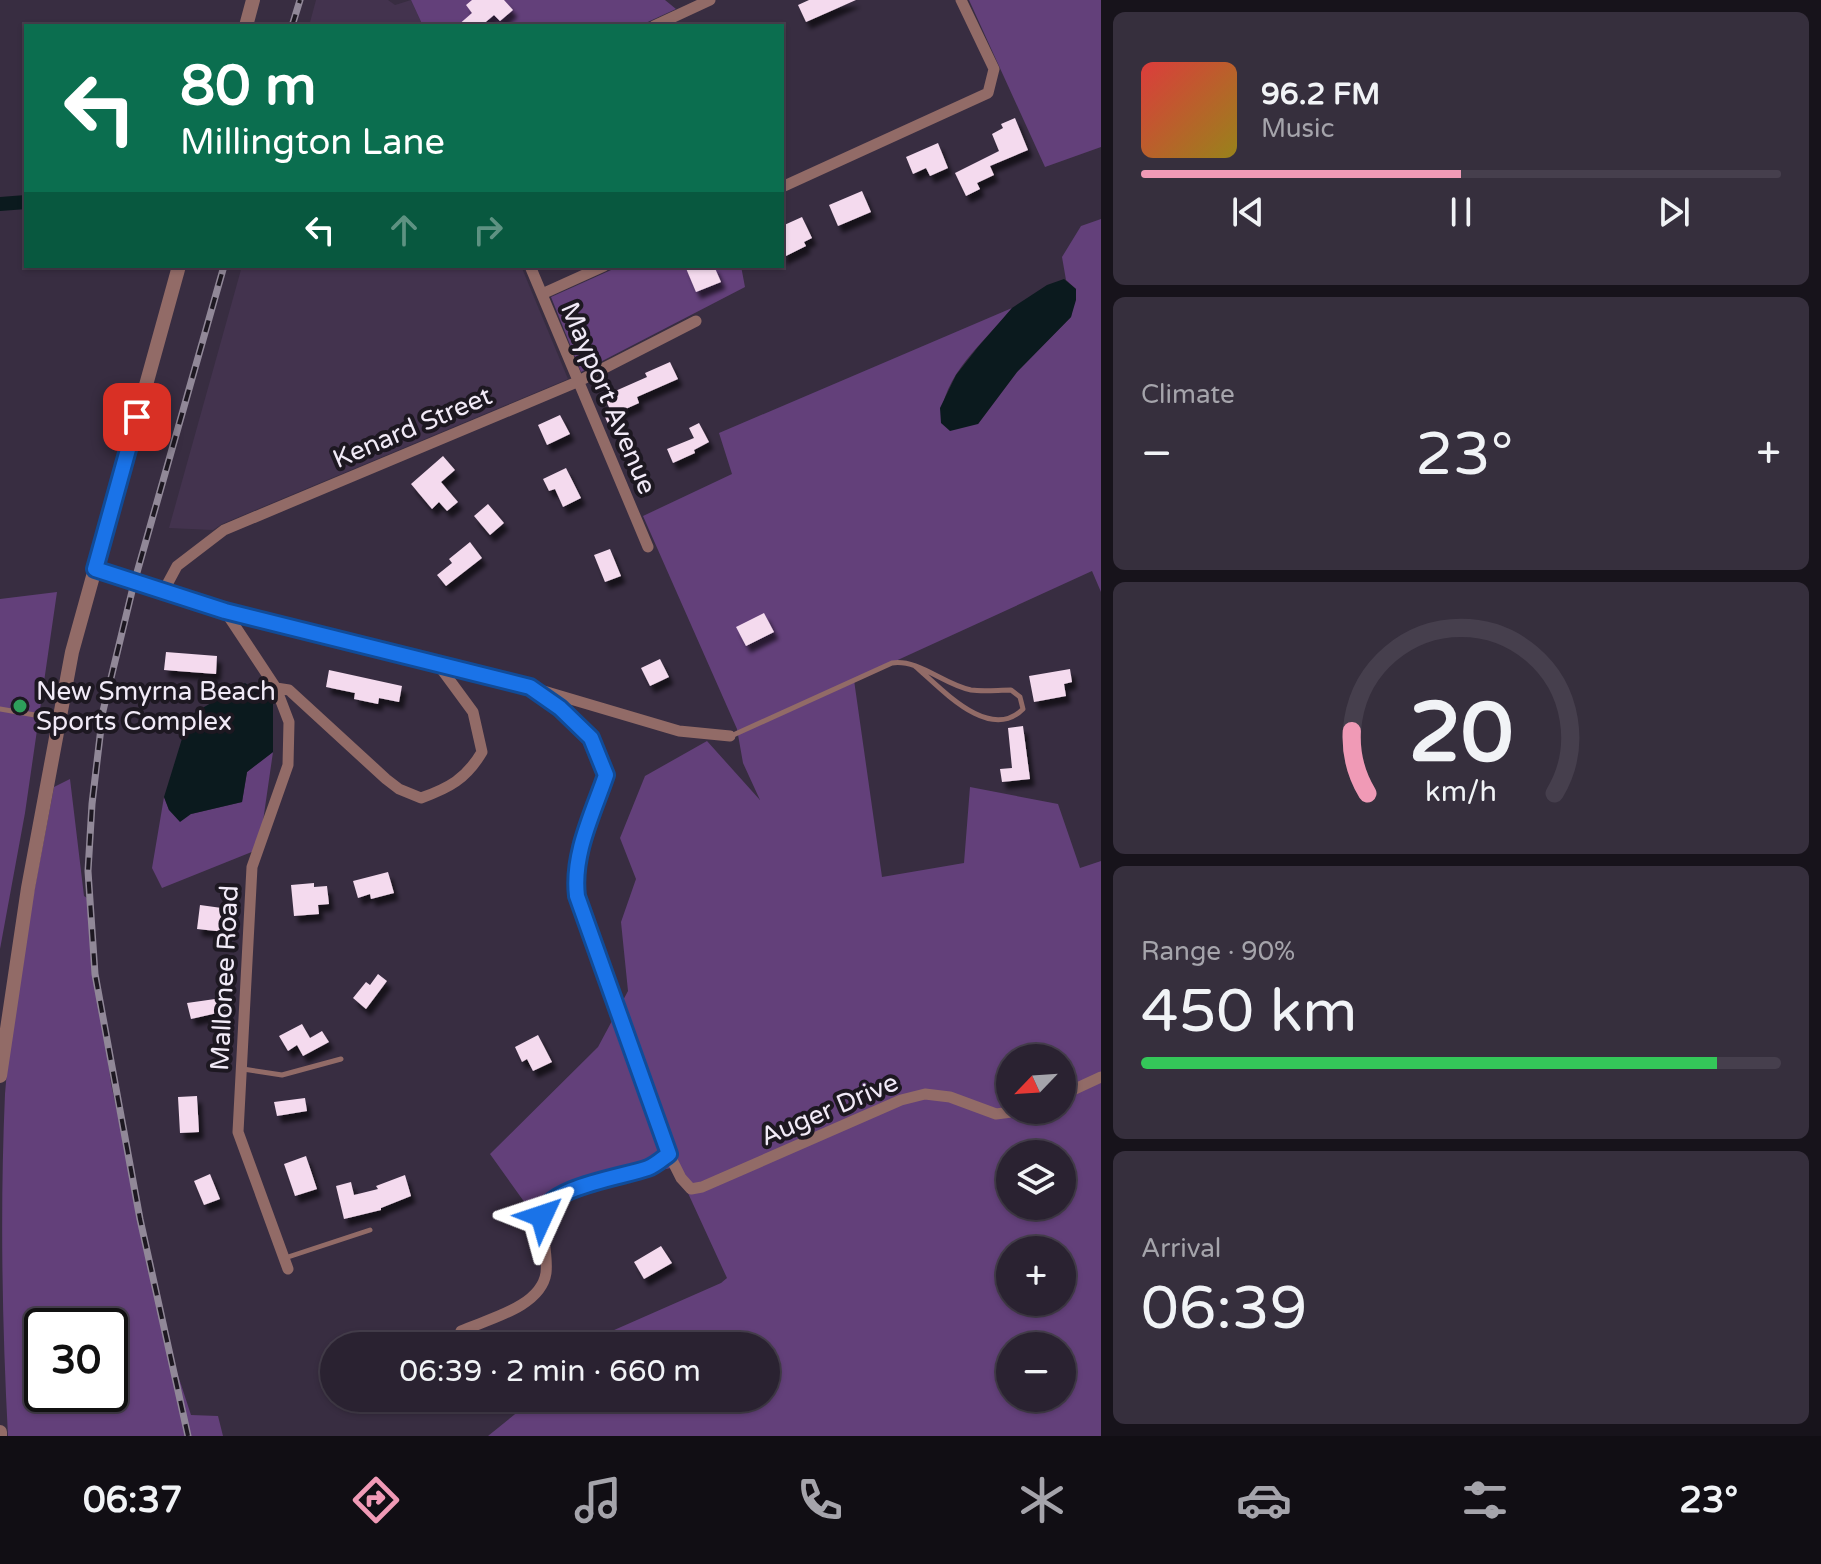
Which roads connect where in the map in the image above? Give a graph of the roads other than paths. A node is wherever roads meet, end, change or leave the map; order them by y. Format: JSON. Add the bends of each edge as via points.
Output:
{"nodes":[{"id":1,"x":253,"y":0,"type":"edge"},
{"id":2,"x":710,"y":0,"type":"edge"},
{"id":3,"x":961,"y":0,"type":"edge"},
{"id":4,"x":247,"y":24,"type":"edge"},
{"id":5,"x":658,"y":24,"type":"edge"},
{"id":6,"x":784,"y":186,"type":"edge"},
{"id":7,"x":178,"y":268,"type":"edge"},
{"id":8,"x":531,"y":268,"type":"edge"},
{"id":9,"x":600,"y":268,"type":"edge"},
{"id":10,"x":542,"y":294,"type":"junction"},
{"id":11,"x":696,"y":321,"type":"dead end"},
{"id":12,"x":577,"y":382,"type":"junction"},
{"id":13,"x":648,"y":547,"type":"dead end"},
{"id":14,"x":95,"y":569,"type":"junction"},
{"id":15,"x":163,"y":592,"type":"junction"},
{"id":16,"x":225,"y":611,"type":"junction"},
{"id":17,"x":437,"y":663,"type":"junction"},
{"id":18,"x":915,"y":666,"type":"junction"},
{"id":19,"x":530,"y":687,"type":"junction"},
{"id":20,"x":276,"y":688,"type":"junction"},
{"id":21,"x":0,"y":709,"type":"edge"},
{"id":22,"x":59,"y":719,"type":"junction"},
{"id":23,"x":730,"y":736,"type":"joint"},
{"id":24,"x":341,"y":1059,"type":"dead end"},
{"id":25,"x":242,"y":1069,"type":"junction"},
{"id":26,"x":0,"y":1076,"type":"edge"},
{"id":27,"x":1101,"y":1077,"type":"edge"},
{"id":28,"x":1076,"y":1089,"type":"edge"},
{"id":29,"x":996,"y":1114,"type":"edge"},
{"id":30,"x":669,"y":1154,"type":"junction"},
{"id":31,"x":370,"y":1230,"type":"dead end"},
{"id":32,"x":286,"y":1264,"type":"joint"},
{"id":33,"x":461,"y":1331,"type":"dead end"}],
"edges":[{"from":1,"to":4,"type":"street"},
{"from":2,"to":5,"type":"street"},
{"from":3,"to":6,"type":"street","via":[[994,69],[988,93]]},
{"from":7,"to":14,"type":"street"},
{"from":8,"to":10,"type":"street","name":"Mayport Avenue"},
{"from":9,"to":10,"type":"street"},
{"from":10,"to":12,"type":"street","name":"Mayport Avenue"},
{"from":11,"to":12,"type":"street","name":"Kenard Street"},
{"from":12,"to":13,"type":"street","name":"Mayport Avenue"},
{"from":12,"to":15,"type":"street","name":"Kenard Street","via":[[224,530],[177,566]]},
{"from":14,"to":15,"type":"street"},
{"from":14,"to":22,"type":"street"},
{"from":15,"to":16,"type":"street"},
{"from":16,"to":17,"type":"street"},
{"from":16,"to":20,"type":"street"},
{"from":17,"to":19,"type":"street"},
{"from":17,"to":20,"type":"street","via":[[473,712],[482,752],[451,787],[421,798],[386,779],[289,690]]},
{"from":18,"to":18,"type":"lane","via":[[973,691],[1011,690],[1023,709],[1001,721],[983,718]]},
{"from":18,"to":23,"type":"lane","via":[[892,663]]},
{"from":19,"to":23,"type":"street","via":[[679,731]]},
{"from":19,"to":30,"type":"street","via":[[591,738],[606,775],[579,852],[577,896]]},
{"from":20,"to":25,"type":"street","name":"Mallonee Road","via":[[289,722],[288,765],[252,867]]},
{"from":21,"to":22,"type":"lane"},
{"from":22,"to":26,"type":"street"},
{"from":24,"to":25,"type":"lane","via":[[282,1075]]},
{"from":25,"to":32,"type":"street","name":"Mallonee Road","via":[[238,1132]]},
{"from":27,"to":28,"type":"street"},
{"from":29,"to":30,"type":"street","name":"Auger Drive","via":[[925,1094],[691,1189]]},
{"from":30,"to":33,"type":"street","via":[[652,1167],[551,1200],[542,1216],[546,1271],[541,1286],[529,1301]]},
{"from":31,"to":32,"type":"lane"}]}
